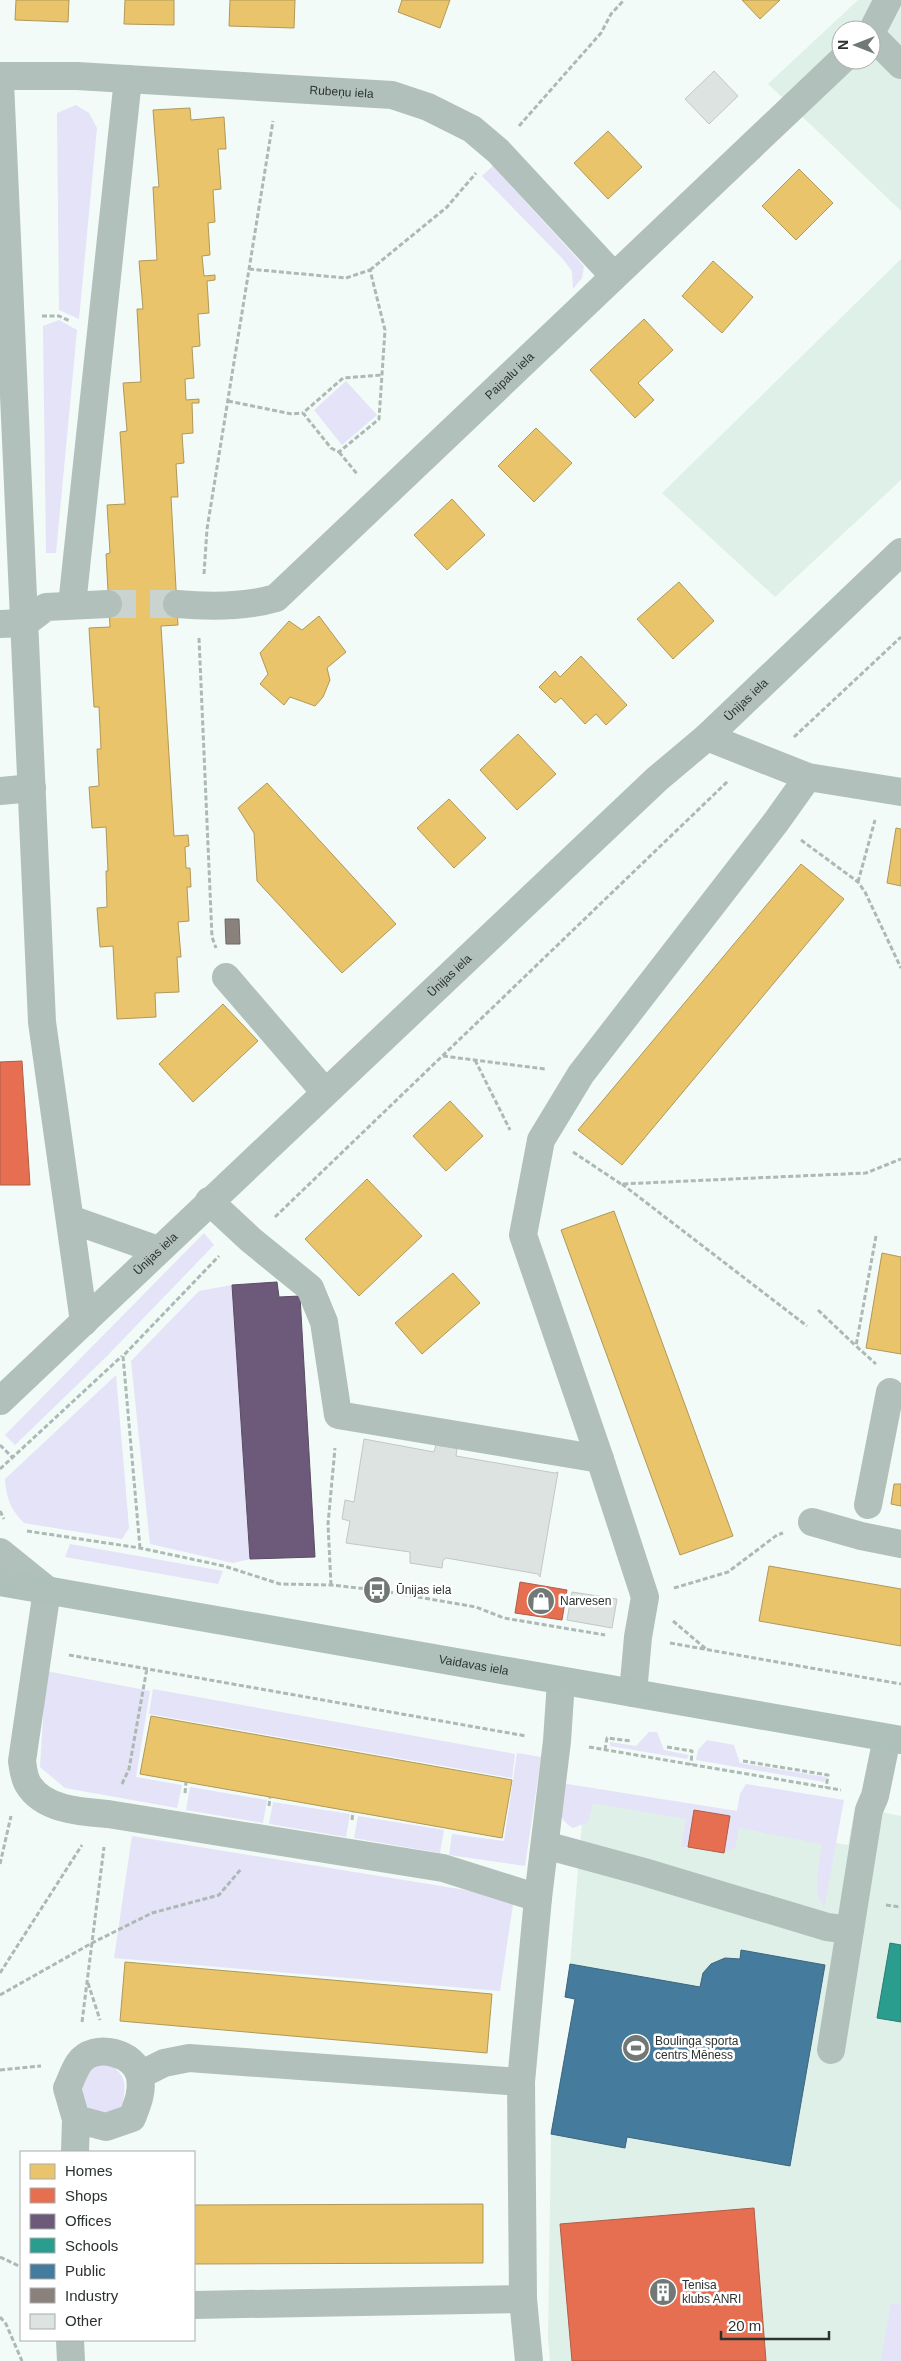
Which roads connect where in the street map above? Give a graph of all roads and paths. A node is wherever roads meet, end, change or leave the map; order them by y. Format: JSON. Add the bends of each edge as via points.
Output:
{"nodes":[{"id":1,"x":624,"y":0,"type":"edge"},
{"id":2,"x":888,"y":0,"type":"edge"},
{"id":3,"x":878,"y":20,"type":"edge"},
{"id":4,"x":881,"y":44,"type":"edge"},
{"id":5,"x":901,"y":65,"type":"edge"},
{"id":6,"x":831,"y":70,"type":"edge"},
{"id":7,"x":0,"y":76,"type":"edge"},
{"id":8,"x":128,"y":79,"type":"junction"},
{"id":9,"x":0,"y":82,"type":"edge"},
{"id":10,"x":274,"y":116,"type":"dead end"},
{"id":11,"x":498,"y":151,"type":"junction"},
{"id":12,"x":468,"y":170,"type":"dead end"},
{"id":13,"x":474,"y":176,"type":"junction"},
{"id":14,"x":480,"y":184,"type":"dead end"},
{"id":15,"x":249,"y":268,"type":"junction"},
{"id":16,"x":370,"y":270,"type":"junction"},
{"id":17,"x":614,"y":276,"type":"junction"},
{"id":18,"x":11,"y":317,"type":"junction"},
{"id":19,"x":101,"y":330,"type":"junction"},
{"id":20,"x":382,"y":375,"type":"junction"},
{"id":21,"x":227,"y":401,"type":"junction"},
{"id":22,"x":303,"y":414,"type":"junction"},
{"id":23,"x":339,"y":452,"type":"junction"},
{"id":24,"x":362,"y":480,"type":"dead end"},
{"id":25,"x":901,"y":552,"type":"edge"},
{"id":26,"x":108,"y":604,"type":"tunnel mouth"},
{"id":27,"x":72,"y":605,"type":"junction"},
{"id":28,"x":197,"y":605,"type":"junction"},
{"id":29,"x":12,"y":624,"type":"edge"},
{"id":30,"x":901,"y":637,"type":"edge"},
{"id":31,"x":707,"y":737,"type":"junction"},
{"id":32,"x":756,"y":755,"type":"junction"},
{"id":33,"x":808,"y":777,"type":"junction"},
{"id":34,"x":32,"y":788,"type":"junction"},
{"id":35,"x":0,"y":791,"type":"edge"},
{"id":36,"x":892,"y":791,"type":"edge"},
{"id":37,"x":776,"y":822,"type":"junction"},
{"id":38,"x":858,"y":882,"type":"junction"},
{"id":39,"x":901,"y":968,"type":"edge"},
{"id":40,"x":226,"y":977,"type":"joint"},
{"id":41,"x":442,"y":1056,"type":"junction"},
{"id":42,"x":475,"y":1060,"type":"junction"},
{"id":43,"x":581,"y":1074,"type":"junction"},
{"id":44,"x":325,"y":1092,"type":"junction"},
{"id":45,"x":545,"y":1134,"type":"junction"},
{"id":46,"x":901,"y":1159,"type":"edge"},
{"id":47,"x":535,"y":1174,"type":"junction"},
{"id":48,"x":621,"y":1184,"type":"junction"},
{"id":49,"x":210,"y":1201,"type":"junction"},
{"id":50,"x":70,"y":1219,"type":"junction"},
{"id":51,"x":876,"y":1236,"type":"dead end"},
{"id":52,"x":251,"y":1240,"type":"junction"},
{"id":53,"x":158,"y":1250,"type":"junction"},
{"id":54,"x":818,"y":1310,"type":"dead end"},
{"id":55,"x":84,"y":1322,"type":"junction"},
{"id":56,"x":806,"y":1326,"type":"dead end"},
{"id":57,"x":856,"y":1346,"type":"junction"},
{"id":58,"x":123,"y":1356,"type":"junction"},
{"id":59,"x":877,"y":1365,"type":"dead end"},
{"id":60,"x":890,"y":1392,"type":"dead end"},
{"id":61,"x":0,"y":1401,"type":"edge"},
{"id":62,"x":338,"y":1415,"type":"junction"},
{"id":63,"x":0,"y":1445,"type":"edge"},
{"id":64,"x":12,"y":1458,"type":"junction"},
{"id":65,"x":600,"y":1459,"type":"junction"},
{"id":66,"x":0,"y":1469,"type":"edge"},
{"id":67,"x":868,"y":1506,"type":"dead end"},
{"id":68,"x":0,"y":1511,"type":"edge"},
{"id":69,"x":8,"y":1522,"type":"dead end"},
{"id":70,"x":812,"y":1522,"type":"joint"},
{"id":71,"x":21,"y":1530,"type":"dead end"},
{"id":72,"x":901,"y":1544,"type":"edge"},
{"id":73,"x":140,"y":1548,"type":"junction"},
{"id":74,"x":0,"y":1552,"type":"edge"},
{"id":75,"x":0,"y":1582,"type":"edge"},
{"id":76,"x":331,"y":1585,"type":"junction"},
{"id":77,"x":47,"y":1590,"type":"junction"},
{"id":78,"x":645,"y":1597,"type":"junction"},
{"id":79,"x":638,"y":1637,"type":"junction"},
{"id":80,"x":37,"y":1649,"type":"junction"},
{"id":81,"x":147,"y":1668,"type":"junction"},
{"id":82,"x":561,"y":1681,"type":"junction"},
{"id":83,"x":901,"y":1684,"type":"edge"},
{"id":84,"x":633,"y":1693,"type":"junction"},
{"id":85,"x":894,"y":1739,"type":"edge"},
{"id":86,"x":557,"y":1742,"type":"junction"},
{"id":87,"x":631,"y":1742,"type":"dead end"},
{"id":88,"x":667,"y":1747,"type":"dead end"},
{"id":89,"x":605,"y":1750,"type":"junction"},
{"id":90,"x":742,"y":1761,"type":"dead end"},
{"id":91,"x":691,"y":1765,"type":"junction"},
{"id":92,"x":27,"y":1784,"type":"junction"},
{"id":93,"x":826,"y":1788,"type":"junction"},
{"id":94,"x":875,"y":1796,"type":"junction"},
{"id":95,"x":108,"y":1814,"type":"junction"},
{"id":96,"x":264,"y":1839,"type":"junction"},
{"id":97,"x":545,"y":1845,"type":"junction"},
{"id":98,"x":0,"y":1864,"type":"edge"},
{"id":99,"x":538,"y":1898,"type":"junction"},
{"id":100,"x":850,"y":1930,"type":"junction"},
{"id":101,"x":92,"y":1943,"type":"junction"},
{"id":102,"x":0,"y":1972,"type":"edge"},
{"id":103,"x":0,"y":1996,"type":"edge"},
{"id":104,"x":831,"y":2050,"type":"dead end"},
{"id":105,"x":79,"y":2062,"type":"junction"},
{"id":106,"x":140,"y":2076,"type":"junction"},
{"id":107,"x":521,"y":2082,"type":"junction"},
{"id":108,"x":76,"y":2119,"type":"junction"},
{"id":109,"x":75,"y":2151,"type":"edge"},
{"id":110,"x":0,"y":2257,"type":"edge"},
{"id":111,"x":20,"y":2267,"type":"edge"},
{"id":112,"x":523,"y":2299,"type":"junction"},
{"id":113,"x":195,"y":2305,"type":"edge"},
{"id":114,"x":0,"y":2317,"type":"edge"},
{"id":115,"x":70,"y":2341,"type":"edge"},
{"id":116,"x":22,"y":2361,"type":"edge"},
{"id":117,"x":71,"y":2361,"type":"edge"},
{"id":118,"x":529,"y":2361,"type":"edge"}],
"edges":[{"from":1,"to":11,"type":"path","via":[[601,32]]},
{"from":2,"to":3,"type":"street"},
{"from":4,"to":5,"type":"street"},
{"from":6,"to":17,"type":"street","name":"Paipalu iela"},
{"from":7,"to":8,"type":"street","name":"Rubeņu iela"},
{"from":8,"to":11,"type":"street","name":"Rubeņu iela","via":[[392,94],[428,107],[472,129]]},
{"from":8,"to":19,"type":"street"},
{"from":9,"to":18,"type":"street"},
{"from":10,"to":15,"type":"path"},
{"from":11,"to":17,"type":"street","name":"Rubeņu iela"},
{"from":12,"to":13,"type":"path"},
{"from":13,"to":14,"type":"path"},
{"from":13,"to":16,"type":"path","via":[[447,207]]},
{"from":15,"to":16,"type":"path","via":[[346,278]]},
{"from":15,"to":21,"type":"path"},
{"from":16,"to":20,"type":"path","via":[[385,330]]},
{"from":17,"to":28,"type":"street","name":"Paipalu iela","via":[[276,598],[260,603]]},
{"from":18,"to":19,"type":"path","via":[[59,316]]},
{"from":18,"to":29,"type":"street"},
{"from":19,"to":27,"type":"street"},
{"from":20,"to":22,"type":"path","via":[[343,378]]},
{"from":20,"to":23,"type":"path","via":[[379,419]]},
{"from":21,"to":22,"type":"path"},
{"from":21,"to":28,"type":"path"},
{"from":22,"to":23,"type":"path","via":[[331,448]]},
{"from":23,"to":24,"type":"path"},
{"from":25,"to":31,"type":"street","name":"Ūnijas iela"},
{"from":26,"to":27,"type":"street"},
{"from":27,"to":29,"type":"street","via":[[46,607]]},
{"from":28,"to":40,"type":"path","via":[[212,937]]},
{"from":29,"to":34,"type":"street"},
{"from":30,"to":32,"type":"path","via":[[788,744]]},
{"from":31,"to":32,"type":"street"},
{"from":31,"to":44,"type":"street","name":"Ūnijas iela","via":[[656,779]]},
{"from":32,"to":33,"type":"street"},
{"from":32,"to":41,"type":"path"},
{"from":33,"to":36,"type":"street"},
{"from":33,"to":37,"type":"street"},
{"from":34,"to":35,"type":"street"},
{"from":34,"to":50,"type":"street","via":[[42,1022]]},
{"from":36,"to":38,"type":"path"},
{"from":37,"to":38,"type":"path"},
{"from":37,"to":43,"type":"street"},
{"from":38,"to":39,"type":"path"},
{"from":40,"to":44,"type":"street"},
{"from":41,"to":42,"type":"path"},
{"from":41,"to":52,"type":"path"},
{"from":42,"to":43,"type":"path"},
{"from":42,"to":47,"type":"path"},
{"from":43,"to":45,"type":"street"},
{"from":44,"to":49,"type":"street","name":"Ūnijas iela"},
{"from":45,"to":47,"type":"street"},
{"from":45,"to":48,"type":"path"},
{"from":46,"to":48,"type":"path","via":[[866,1173]]},
{"from":47,"to":65,"type":"street","via":[[523,1235]]},
{"from":48,"to":56,"type":"path"},
{"from":49,"to":52,"type":"street"},
{"from":49,"to":53,"type":"street","name":"Ūnijas iela"},
{"from":50,"to":53,"type":"street"},
{"from":50,"to":55,"type":"street"},
{"from":51,"to":57,"type":"path"},
{"from":52,"to":58,"type":"path","via":[[220,1256]]},
{"from":52,"to":62,"type":"street","via":[[310,1288],[324,1322]]},
{"from":53,"to":55,"type":"street","name":"Ūnijas iela"},
{"from":54,"to":57,"type":"path"},
{"from":55,"to":61,"type":"street","name":"Ūnijas iela"},
{"from":57,"to":59,"type":"path"},
{"from":58,"to":64,"type":"path"},
{"from":58,"to":73,"type":"path"},
{"from":60,"to":67,"type":"street"},
{"from":62,"to":65,"type":"street"},
{"from":62,"to":76,"type":"path","via":[[328,1524]]},
{"from":63,"to":64,"type":"path"},
{"from":64,"to":66,"type":"path"},
{"from":65,"to":78,"type":"street"},
{"from":68,"to":69,"type":"path"},
{"from":70,"to":72,"type":"street"},
{"from":70,"to":78,"type":"path","via":[[777,1535],[728,1572]]},
{"from":71,"to":73,"type":"path"},
{"from":73,"to":76,"type":"path","via":[[224,1566],[280,1584]]},
{"from":74,"to":77,"type":"street","name":"Vaidavas iela"},
{"from":75,"to":77,"type":"main road","name":"Vaidavas iela"},
{"from":76,"to":79,"type":"path","via":[[476,1607],[504,1618]]},
{"from":77,"to":80,"type":"street"},
{"from":77,"to":82,"type":"main road","name":"Vaidavas iela"},
{"from":78,"to":79,"type":"street"},
{"from":79,"to":83,"type":"path"},
{"from":79,"to":84,"type":"street"},
{"from":80,"to":81,"type":"path"},
{"from":80,"to":92,"type":"street","via":[[22,1761]]},
{"from":81,"to":86,"type":"path"},
{"from":81,"to":95,"type":"path","via":[[129,1769]]},
{"from":82,"to":84,"type":"main road","name":"Vaidavas iela"},
{"from":82,"to":86,"type":"street"},
{"from":84,"to":85,"type":"main road","name":"Vaidavas iela"},
{"from":85,"to":94,"type":"street"},
{"from":86,"to":89,"type":"path"},
{"from":86,"to":97,"type":"street"},
{"from":87,"to":89,"type":"path","via":[[608,1738]]},
{"from":88,"to":91,"type":"path","via":[[692,1751]]},
{"from":89,"to":91,"type":"path"},
{"from":90,"to":93,"type":"path","via":[[828,1775]]},
{"from":91,"to":93,"type":"path"},
{"from":92,"to":95,"type":"street","via":[[41,1798],[71,1810]]},
{"from":92,"to":98,"type":"path","via":[[11,1816]]},
{"from":93,"to":94,"type":"path"},
{"from":94,"to":100,"type":"street","via":[[869,1810]]},
{"from":95,"to":96,"type":"street"},
{"from":95,"to":101,"type":"path"},
{"from":95,"to":102,"type":"path","via":[[75,1853]]},
{"from":96,"to":99,"type":"street","via":[[443,1868]]},
{"from":96,"to":101,"type":"path","via":[[219,1895],[152,1913]]},
{"from":97,"to":99,"type":"street"},
{"from":97,"to":100,"type":"street","via":[[827,1927]]},
{"from":99,"to":107,"type":"street"},
{"from":100,"to":104,"type":"street"},
{"from":101,"to":103,"type":"path"},
{"from":101,"to":105,"type":"path"},
{"from":105,"to":106,"type":"street","via":[[92,2054],[111,2052],[127,2058]]},
{"from":105,"to":108,"type":"street","via":[[67,2088]]},
{"from":106,"to":107,"type":"street","via":[[164,2063],[189,2058]]},
{"from":106,"to":108,"type":"street","via":[[140,2096],[132,2118],[106,2127]]},
{"from":107,"to":112,"type":"street"},
{"from":108,"to":109,"type":"street"},
{"from":110,"to":111,"type":"path"},
{"from":112,"to":113,"type":"street"},
{"from":112,"to":118,"type":"street"},
{"from":114,"to":116,"type":"path"},
{"from":115,"to":117,"type":"street"}]}
